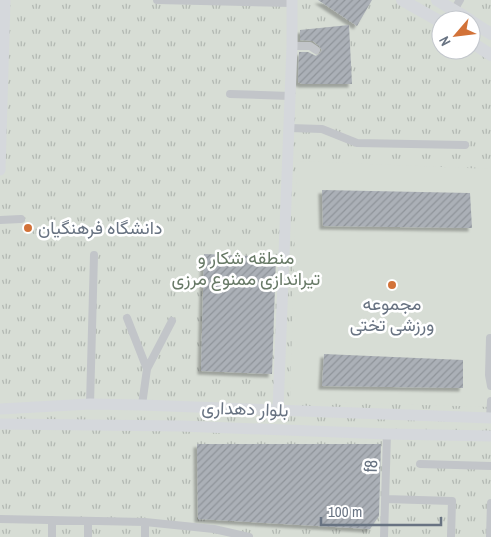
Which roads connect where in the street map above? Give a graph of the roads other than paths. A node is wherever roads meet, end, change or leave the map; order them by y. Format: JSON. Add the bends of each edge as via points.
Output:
{"nodes":[{"id":1,"x":4,"y":0,"type":"edge"},
{"id":2,"x":157,"y":0,"type":"edge"},
{"id":3,"x":402,"y":0,"type":"edge"},
{"id":4,"x":437,"y":0,"type":"edge"},
{"id":5,"x":292,"y":2,"type":"edge"},
{"id":6,"x":453,"y":10,"type":"edge"},
{"id":7,"x":428,"y":14,"type":"junction"},
{"id":8,"x":431,"y":16,"type":"edge"},
{"id":9,"x":292,"y":46,"type":"junction"},
{"id":10,"x":316,"y":50,"type":"dead end"},
{"id":11,"x":230,"y":94,"type":"dead end"},
{"id":12,"x":290,"y":96,"type":"junction"},
{"id":13,"x":288,"y":128,"type":"junction"},
{"id":14,"x":465,"y":146,"type":"dead end"},
{"id":15,"x":0,"y":170,"type":"edge"},
{"id":16,"x":21,"y":219,"type":"dead end"},
{"id":17,"x":0,"y":220,"type":"edge"},
{"id":18,"x":94,"y":255,"type":"dead end"},
{"id":19,"x":127,"y":318,"type":"dead end"},
{"id":20,"x":172,"y":321,"type":"dead end"},
{"id":21,"x":490,"y":338,"type":"edge"},
{"id":22,"x":147,"y":369,"type":"junction"},
{"id":23,"x":491,"y":386,"type":"edge"},
{"id":24,"x":491,"y":401,"type":"edge"},
{"id":25,"x":90,"y":404,"type":"junction"},
{"id":26,"x":142,"y":405,"type":"junction"},
{"id":27,"x":157,"y":405,"type":"junction"},
{"id":28,"x":180,"y":406,"type":"junction"},
{"id":29,"x":0,"y":409,"type":"edge"},
{"id":30,"x":278,"y":410,"type":"junction"},
{"id":31,"x":490,"y":418,"type":"edge"},
{"id":32,"x":0,"y":424,"type":"edge"},
{"id":33,"x":156,"y":426,"type":"junction"},
{"id":34,"x":181,"y":426,"type":"junction"},
{"id":35,"x":387,"y":434,"type":"junction"},
{"id":36,"x":491,"y":436,"type":"edge"},
{"id":37,"x":420,"y":464,"type":"dead end"},
{"id":38,"x":491,"y":466,"type":"edge"},
{"id":39,"x":385,"y":499,"type":"junction"},
{"id":40,"x":491,"y":503,"type":"edge"},
{"id":41,"x":0,"y":519,"type":"edge"},
{"id":42,"x":52,"y":520,"type":"junction"},
{"id":43,"x":88,"y":521,"type":"junction"},
{"id":44,"x":145,"y":522,"type":"junction"},
{"id":45,"x":214,"y":533,"type":"edge"},
{"id":46,"x":52,"y":537,"type":"edge"},
{"id":47,"x":88,"y":537,"type":"edge"},
{"id":48,"x":145,"y":537,"type":"edge"},
{"id":49,"x":249,"y":537,"type":"edge"},
{"id":50,"x":384,"y":537,"type":"edge"},
{"id":51,"x":451,"y":537,"type":"edge"},
{"id":52,"x":490,"y":537,"type":"edge"}],
"edges":[{"from":1,"to":15,"type":"main road"},
{"from":2,"to":5,"type":"street"},
{"from":3,"to":7,"type":"main road"},
{"from":4,"to":6,"type":"main road"},
{"from":4,"to":7,"type":"main road","via":[[435,9]]},
{"from":5,"to":9,"type":"main road"},
{"from":7,"to":8,"type":"main road"},
{"from":9,"to":10,"type":"street","via":[[310,46]]},
{"from":9,"to":12,"type":"main road"},
{"from":11,"to":12,"type":"street"},
{"from":12,"to":13,"type":"main road"},
{"from":13,"to":14,"type":"street","via":[[322,129],[357,143]]},
{"from":13,"to":30,"type":"main road"},
{"from":16,"to":17,"type":"street"},
{"from":18,"to":25,"type":"street"},
{"from":19,"to":22,"type":"street"},
{"from":20,"to":22,"type":"street"},
{"from":21,"to":23,"type":"street"},
{"from":22,"to":26,"type":"street"},
{"from":24,"to":31,"type":"street"},
{"from":25,"to":26,"type":"main road","name":"بلوار دهداری"},
{"from":25,"to":29,"type":"main road","name":"بلوار دهداری"},
{"from":26,"to":27,"type":"main road","name":"بلوار دهداری"},
{"from":27,"to":28,"type":"main road","name":"بلوار دهداری"},
{"from":27,"to":33,"type":"main road"},
{"from":28,"to":30,"type":"main road","name":"بلوار دهداری"},
{"from":28,"to":34,"type":"main road"},
{"from":30,"to":31,"type":"main road","name":"بلوار دهداری"},
{"from":32,"to":33,"type":"main road","name":"بلوار دهداری"},
{"from":33,"to":34,"type":"main road","name":"بلوار دهداری"},
{"from":34,"to":35,"type":"main road","name":"بلوار دهداری"},
{"from":35,"to":36,"type":"main road","name":"بلوار دهداری"},
{"from":35,"to":39,"type":"street","name":"f8"},
{"from":37,"to":38,"type":"street"},
{"from":39,"to":50,"type":"street","name":"f8"},
{"from":39,"to":51,"type":"street","via":[[452,501]]},
{"from":40,"to":52,"type":"street"},
{"from":41,"to":42,"type":"street"},
{"from":42,"to":43,"type":"street"},
{"from":42,"to":46,"type":"street"},
{"from":43,"to":44,"type":"street"},
{"from":43,"to":47,"type":"street"},
{"from":44,"to":45,"type":"street"},
{"from":44,"to":48,"type":"street"},
{"from":45,"to":49,"type":"street"}]}
